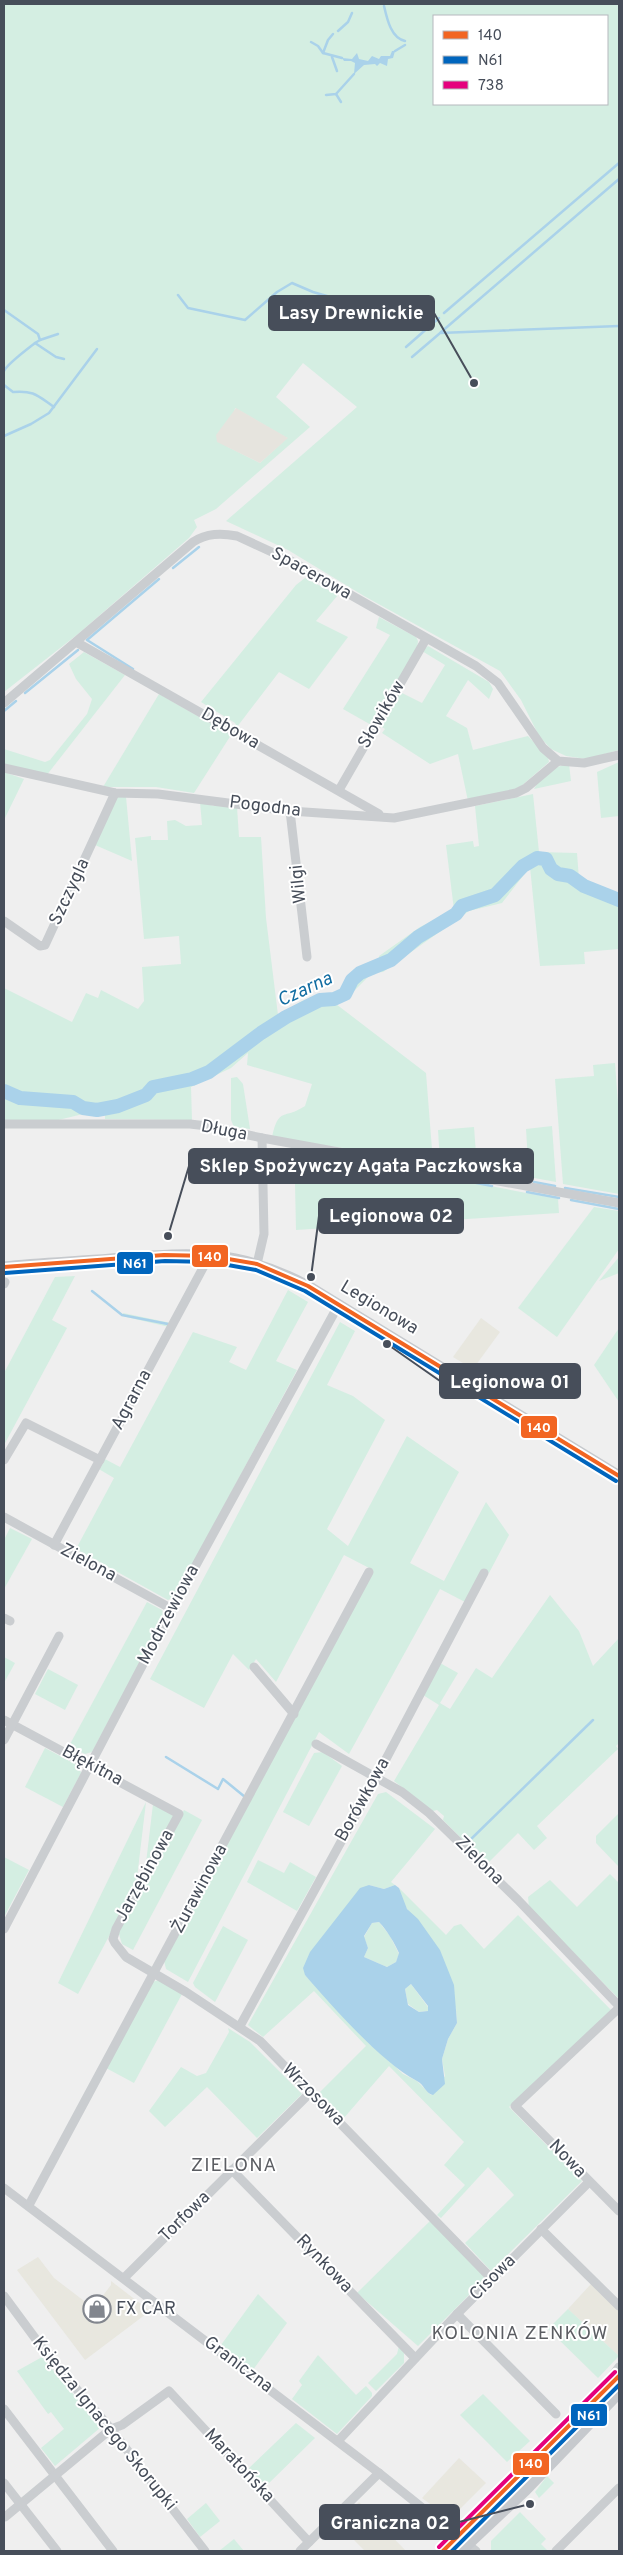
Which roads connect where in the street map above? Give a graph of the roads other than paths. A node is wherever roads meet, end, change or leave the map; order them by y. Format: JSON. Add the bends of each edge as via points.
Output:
{"nodes":[{"id":1,"x":426,"y":639,"type":"junction"},
{"id":2,"x":76,"y":642,"type":"junction"},
{"id":3,"x":4,"y":703,"type":"edge"},
{"id":4,"x":619,"y":755,"type":"edge"},
{"id":5,"x":558,"y":761,"type":"junction"},
{"id":6,"x":4,"y":768,"type":"edge"},
{"id":7,"x":339,"y":790,"type":"junction"},
{"id":8,"x":115,"y":793,"type":"junction"},
{"id":9,"x":290,"y":811,"type":"junction"},
{"id":10,"x":384,"y":816,"type":"junction"},
{"id":11,"x":4,"y":921,"type":"edge"},
{"id":12,"x":307,"y":958,"type":"dead end"},
{"id":13,"x":4,"y":1124,"type":"edge"},
{"id":14,"x":262,"y":1138,"type":"junction"},
{"id":15,"x":619,"y":1203,"type":"edge"},
{"id":16,"x":208,"y":1254,"type":"junction"},
{"id":17,"x":257,"y":1264,"type":"junction"},
{"id":18,"x":4,"y":1267,"type":"edge"},
{"id":19,"x":339,"y":1304,"type":"junction"},
{"id":20,"x":4,"y":1460,"type":"edge"},
{"id":21,"x":100,"y":1460,"type":"junction"},
{"id":22,"x":619,"y":1476,"type":"edge"},
{"id":23,"x":4,"y":1517,"type":"edge"},
{"id":24,"x":54,"y":1545,"type":"junction"},
{"id":25,"x":369,"y":1572,"type":"dead end"},
{"id":26,"x":484,"y":1573,"type":"dead end"},
{"id":27,"x":172,"y":1609,"type":"junction"},
{"id":28,"x":59,"y":1636,"type":"dead end"},
{"id":29,"x":254,"y":1667,"type":"dead end"},
{"id":30,"x":294,"y":1714,"type":"junction"},
{"id":31,"x":8,"y":1722,"type":"edge"},
{"id":32,"x":4,"y":1740,"type":"edge"},
{"id":33,"x":316,"y":1744,"type":"dead end"},
{"id":34,"x":90,"y":1765,"type":"junction"},
{"id":35,"x":376,"y":1778,"type":"junction"},
{"id":36,"x":179,"y":1814,"type":"joint"},
{"id":37,"x":4,"y":1929,"type":"edge"},
{"id":38,"x":113,"y":1939,"type":"joint"},
{"id":39,"x":154,"y":1974,"type":"junction"},
{"id":40,"x":619,"y":2007,"type":"edge"},
{"id":41,"x":240,"y":2026,"type":"junction"},
{"id":42,"x":310,"y":2093,"type":"junction"},
{"id":43,"x":232,"y":2170,"type":"junction"},
{"id":44,"x":589,"y":2182,"type":"junction"},
{"id":45,"x":4,"y":2188,"type":"edge"},
{"id":46,"x":29,"y":2206,"type":"junction"},
{"id":47,"x":619,"y":2211,"type":"edge"},
{"id":48,"x":541,"y":2229,"type":"junction"},
{"id":49,"x":124,"y":2278,"type":"junction"},
{"id":50,"x":492,"y":2279,"type":"junction"},
{"id":51,"x":4,"y":2296,"type":"edge"},
{"id":52,"x":619,"y":2306,"type":"edge"},
{"id":53,"x":457,"y":2314,"type":"junction"},
{"id":54,"x":415,"y":2358,"type":"junction"},
{"id":55,"x":619,"y":2367,"type":"edge"},
{"id":56,"x":619,"y":2376,"type":"edge"},
{"id":57,"x":619,"y":2393,"type":"edge"},
{"id":58,"x":595,"y":2399,"type":"junction"},
{"id":59,"x":4,"y":2409,"type":"edge"},
{"id":60,"x":556,"y":2414,"type":"dead end"},
{"id":61,"x":110,"y":2429,"type":"junction"},
{"id":62,"x":338,"y":2441,"type":"junction"},
{"id":63,"x":379,"y":2473,"type":"junction"},
{"id":64,"x":54,"y":2476,"type":"junction"},
{"id":65,"x":4,"y":2483,"type":"edge"},
{"id":66,"x":619,"y":2488,"type":"edge"},
{"id":67,"x":20,"y":2503,"type":"junction"},
{"id":68,"x":5,"y":2517,"type":"edge"},
{"id":69,"x":459,"y":2536,"type":"junction"},
{"id":70,"x":309,"y":2542,"type":"junction"},
{"id":71,"x":468,"y":2549,"type":"edge"},
{"id":72,"x":559,"y":2550,"type":"edge"},
{"id":73,"x":57,"y":2551,"type":"edge"},
{"id":74,"x":113,"y":2551,"type":"edge"},
{"id":75,"x":205,"y":2551,"type":"edge"},
{"id":76,"x":300,"y":2551,"type":"edge"},
{"id":77,"x":443,"y":2551,"type":"edge"}],
"edges":[{"from":1,"to":2,"type":"street","name":"Spacerowa","via":[[289,560],[237,536],[220,534],[201,537],[193,542]]},
{"from":1,"to":5,"type":"street","name":"Spacerowa","via":[[476,666],[498,683],[543,748]]},
{"from":1,"to":7,"type":"street","name":"Słowików"},
{"from":2,"to":3,"type":"street","name":"Spacerowa"},
{"from":2,"to":7,"type":"street","name":"Dębowa"},
{"from":4,"to":5,"type":"street","via":[[584,763]]},
{"from":5,"to":10,"type":"street","name":"Pogodna","via":[[516,793],[394,818]]},
{"from":6,"to":8,"type":"street","name":"Pogodna"},
{"from":7,"to":10,"type":"street","name":"Dębowa"},
{"from":8,"to":9,"type":"street","name":"Pogodna","via":[[183,796]]},
{"from":8,"to":11,"type":"street","name":"Szczygla","via":[[45,945],[40,946]]},
{"from":9,"to":10,"type":"street","name":"Pogodna"},
{"from":9,"to":12,"type":"street","name":"Wilgi"},
{"from":13,"to":14,"type":"street","name":"Długa","via":[[190,1124]]},
{"from":14,"to":15,"type":"street","name":"Długa"},
{"from":14,"to":17,"type":"street","via":[[264,1234]]},
{"from":16,"to":17,"type":"main road","name":"Legionowa"},
{"from":16,"to":18,"type":"main road","name":"Legionowa"},
{"from":16,"to":21,"type":"street","name":"Agrarna"},
{"from":17,"to":19,"type":"main road","name":"Legionowa","via":[[292,1277]]},
{"from":19,"to":22,"type":"main road","name":"Legionowa"},
{"from":19,"to":27,"type":"street","name":"Modrzewiowa"},
{"from":20,"to":21,"type":"street","via":[[26,1423]]},
{"from":21,"to":24,"type":"street","name":"Agrarna"},
{"from":23,"to":24,"type":"street","name":"Zielona"},
{"from":24,"to":27,"type":"street","name":"Zielona"},
{"from":25,"to":30,"type":"street","name":"Żurawinowa"},
{"from":26,"to":35,"type":"street","name":"Borówkowa"},
{"from":27,"to":34,"type":"street","name":"Modrzewiowa"},
{"from":28,"to":31,"type":"street"},
{"from":29,"to":30,"type":"street"},
{"from":30,"to":39,"type":"street","name":"Żurawinowa"},
{"from":31,"to":32,"type":"street"},
{"from":31,"to":34,"type":"street","name":"Błękitna"},
{"from":33,"to":35,"type":"street","name":"Zielona"},
{"from":34,"to":36,"type":"street","name":"Błękitna"},
{"from":34,"to":37,"type":"street","name":"Modrzewiowa"},
{"from":35,"to":40,"type":"street","name":"Zielona","via":[[430,1813]]},
{"from":35,"to":41,"type":"street","name":"Borówkowa"},
{"from":36,"to":38,"type":"street","name":"Jarzębinowa"},
{"from":38,"to":39,"type":"street","name":"Wrzosowa","via":[[126,1957]]},
{"from":39,"to":41,"type":"street","name":"Wrzosowa"},
{"from":39,"to":46,"type":"street","name":"Żurawinowa"},
{"from":40,"to":44,"type":"street","name":"Nowa","via":[[515,2106]]},
{"from":41,"to":42,"type":"street","name":"Wrzosowa","via":[[260,2041]]},
{"from":42,"to":43,"type":"street","name":"Torfowa"},
{"from":42,"to":50,"type":"street","name":"Wrzosowa"},
{"from":43,"to":49,"type":"street","name":"Torfowa"},
{"from":43,"to":54,"type":"street","name":"Rynkowa"},
{"from":44,"to":47,"type":"street","name":"Nowa"},
{"from":44,"to":48,"type":"street","name":"Cisowa"},
{"from":45,"to":46,"type":"street","name":"Graniczna"},
{"from":46,"to":49,"type":"street","name":"Graniczna"},
{"from":48,"to":50,"type":"street","name":"Cisowa"},
{"from":48,"to":52,"type":"street"},
{"from":49,"to":62,"type":"street","name":"Graniczna"},
{"from":50,"to":53,"type":"street","name":"Cisowa"},
{"from":51,"to":61,"type":"street","name":"Księdza Ignacego Skorupki","via":[[49,2357]]},
{"from":53,"to":54,"type":"street","name":"Cisowa"},
{"from":53,"to":60,"type":"street"},
{"from":54,"to":62,"type":"street","name":"Cisowa"},
{"from":55,"to":58,"type":"street"},
{"from":56,"to":58,"type":"main road"},
{"from":57,"to":71,"type":"main road"},
{"from":58,"to":69,"type":"main road"},
{"from":59,"to":64,"type":"street"},
{"from":61,"to":64,"type":"street"},
{"from":61,"to":70,"type":"street","name":"Maratońska","via":[[122,2425],[169,2391]]},
{"from":61,"to":75,"type":"street","name":"Księdza Ignacego Skorupki"},
{"from":62,"to":63,"type":"street","name":"Graniczna"},
{"from":63,"to":69,"type":"street","name":"Graniczna"},
{"from":63,"to":70,"type":"street"},
{"from":64,"to":67,"type":"street"},
{"from":64,"to":74,"type":"street"},
{"from":65,"to":67,"type":"street"},
{"from":66,"to":72,"type":"street"},
{"from":67,"to":68,"type":"street"},
{"from":67,"to":73,"type":"street"},
{"from":69,"to":71,"type":"street","name":"Graniczna"},
{"from":69,"to":77,"type":"main road"},
{"from":70,"to":76,"type":"street"}]}
